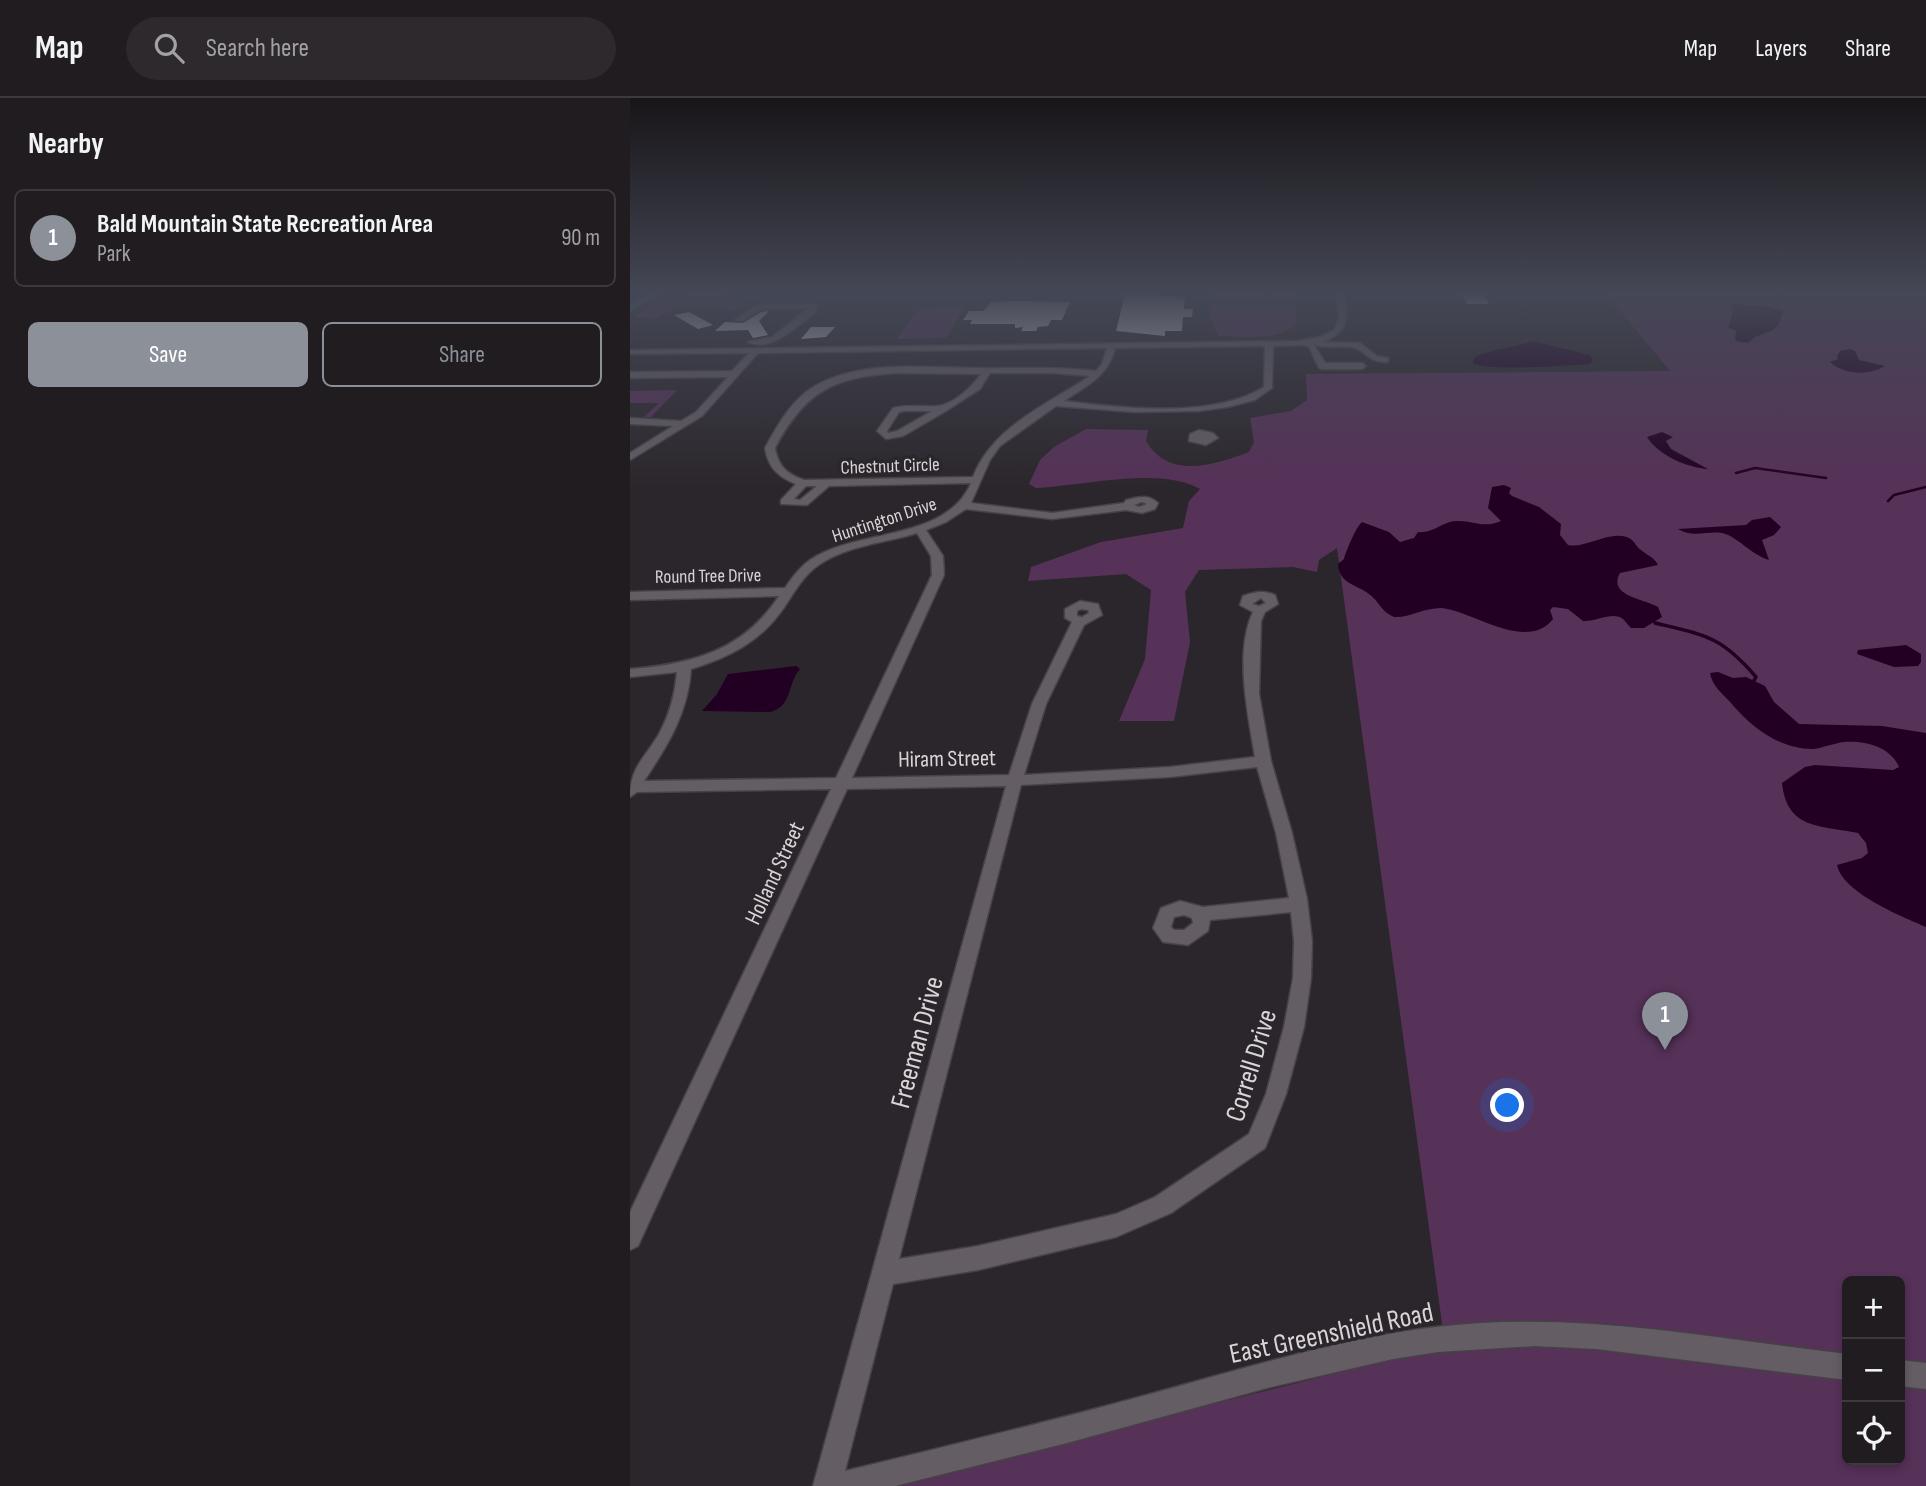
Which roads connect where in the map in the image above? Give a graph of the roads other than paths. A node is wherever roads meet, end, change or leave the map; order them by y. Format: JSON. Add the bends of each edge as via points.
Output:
{"nodes":[{"id":1,"x":748,"y":359,"type":"edge"},
{"id":2,"x":1108,"y":359,"type":"edge"},
{"id":3,"x":1269,"y":359,"type":"edge"},
{"id":4,"x":1318,"y":359,"type":"edge"},
{"id":5,"x":1378,"y":359,"type":"edge"},
{"id":6,"x":1385,"y":360,"type":"dead end"},
{"id":7,"x":1362,"y":366,"type":"dead end"},
{"id":8,"x":987,"y":371,"type":"junction"},
{"id":9,"x":733,"y":374,"type":"junction"},
{"id":10,"x":1096,"y":374,"type":"junction"},
{"id":11,"x":630,"y":375,"type":"edge"},
{"id":12,"x":1056,"y":402,"type":"junction"},
{"id":13,"x":943,"y":408,"type":"junction"},
{"id":14,"x":1205,"y":408,"type":"junction"},
{"id":15,"x":630,"y":421,"type":"edge"},
{"id":16,"x":685,"y":424,"type":"junction"},
{"id":17,"x":1203,"y":433,"type":"dead end"},
{"id":18,"x":630,"y":457,"type":"edge"},
{"id":19,"x":977,"y":480,"type":"junction"},
{"id":20,"x":803,"y":484,"type":"junction"},
{"id":21,"x":824,"y":485,"type":"junction"},
{"id":22,"x":964,"y":505,"type":"junction"},
{"id":23,"x":1128,"y":506,"type":"dead end"},
{"id":24,"x":919,"y":528,"type":"junction"},
{"id":25,"x":786,"y":592,"type":"junction"},
{"id":26,"x":630,"y":596,"type":"edge"},
{"id":27,"x":1260,"y":610,"type":"dead end"},
{"id":28,"x":1079,"y":621,"type":"dead end"},
{"id":29,"x":684,"y":667,"type":"junction"},
{"id":30,"x":630,"y":673,"type":"edge"},
{"id":31,"x":1264,"y":761,"type":"junction"},
{"id":32,"x":1015,"y":780,"type":"junction"},
{"id":33,"x":841,"y":783,"type":"junction"},
{"id":34,"x":631,"y":789,"type":"edge"},
{"id":35,"x":1298,"y":904,"type":"junction"},
{"id":36,"x":1200,"y":914,"type":"dead end"},
{"id":37,"x":630,"y":1238,"type":"edge"},
{"id":38,"x":882,"y":1274,"type":"junction"},
{"id":39,"x":1842,"y":1366,"type":"edge"},
{"id":40,"x":1905,"y":1374,"type":"edge"},
{"id":41,"x":1926,"y":1376,"type":"edge"},
{"id":42,"x":827,"y":1486,"type":"edge"},
{"id":43,"x":839,"y":1486,"type":"edge"}],
"edges":[{"from":1,"to":9,"type":"street"},
{"from":2,"to":10,"type":"street","name":"Huntington Drive"},
{"from":3,"to":14,"type":"street","via":[[1270,383],[1262,394],[1242,404]]},
{"from":4,"to":7,"type":"street","via":[[1322,366]]},
{"from":5,"to":6,"type":"street"},
{"from":8,"to":10,"type":"street"},
{"from":8,"to":13,"type":"street","via":[[977,387]]},
{"from":8,"to":20,"type":"street","via":[[827,376],[770,448],[776,468]]},
{"from":9,"to":11,"type":"street"},
{"from":9,"to":16,"type":"street"},
{"from":10,"to":12,"type":"street","name":"Huntington Drive"},
{"from":12,"to":14,"type":"street","via":[[1092,408]]},
{"from":12,"to":19,"type":"street","name":"Huntington Drive","via":[[997,444]]},
{"from":13,"to":13,"type":"street","via":[[896,410],[882,431],[886,436],[900,434]]},
{"from":14,"to":17,"type":"street"},
{"from":15,"to":16,"type":"street"},
{"from":16,"to":18,"type":"street"},
{"from":19,"to":21,"type":"street","name":"Chestnut Circle"},
{"from":19,"to":22,"type":"street","name":"Huntington Drive"},
{"from":20,"to":21,"type":"street","name":"Chestnut Circle"},
{"from":20,"to":21,"type":"street","via":[[786,499],[787,504],[803,503]]},
{"from":22,"to":23,"type":"street","via":[[1052,516]]},
{"from":22,"to":24,"type":"street","name":"Huntington Drive"},
{"from":24,"to":25,"type":"street","name":"Huntington Drive","via":[[824,557]]},
{"from":24,"to":33,"type":"street","name":"Holland Street","via":[[937,554],[939,575]]},
{"from":25,"to":26,"type":"street","name":"Round Tree Drive"},
{"from":25,"to":29,"type":"street","name":"Huntington Drive","via":[[754,634],[720,654]]},
{"from":27,"to":31,"type":"street","name":"Correll Drive","via":[[1255,621],[1252,694]]},
{"from":28,"to":32,"type":"street","name":"Freeman Drive","via":[[1040,704]]},
{"from":29,"to":30,"type":"street","name":"Huntington Drive"},
{"from":29,"to":34,"type":"street","via":[[676,716]]},
{"from":31,"to":32,"type":"street","name":"Hiram Street","via":[[1170,772]]},
{"from":31,"to":35,"type":"street","name":"Correll Drive"},
{"from":32,"to":33,"type":"street","name":"Hiram Street"},
{"from":32,"to":38,"type":"street","name":"Freeman Drive"},
{"from":33,"to":34,"type":"street","name":"Hiram Street"},
{"from":33,"to":37,"type":"street","name":"Holland Street"},
{"from":35,"to":36,"type":"street"},
{"from":35,"to":38,"type":"street","name":"Correll Drive","via":[[1303,953],[1294,1027],[1280,1082],[1257,1141],[1163,1205],[1116,1224],[978,1258]]},
{"from":38,"to":42,"type":"street","name":"Freeman Drive"},
{"from":39,"to":43,"type":"street","name":"East Greenshield Road","via":[[1597,1336],[1438,1339],[1267,1376]]},
{"from":40,"to":41,"type":"street"}]}
